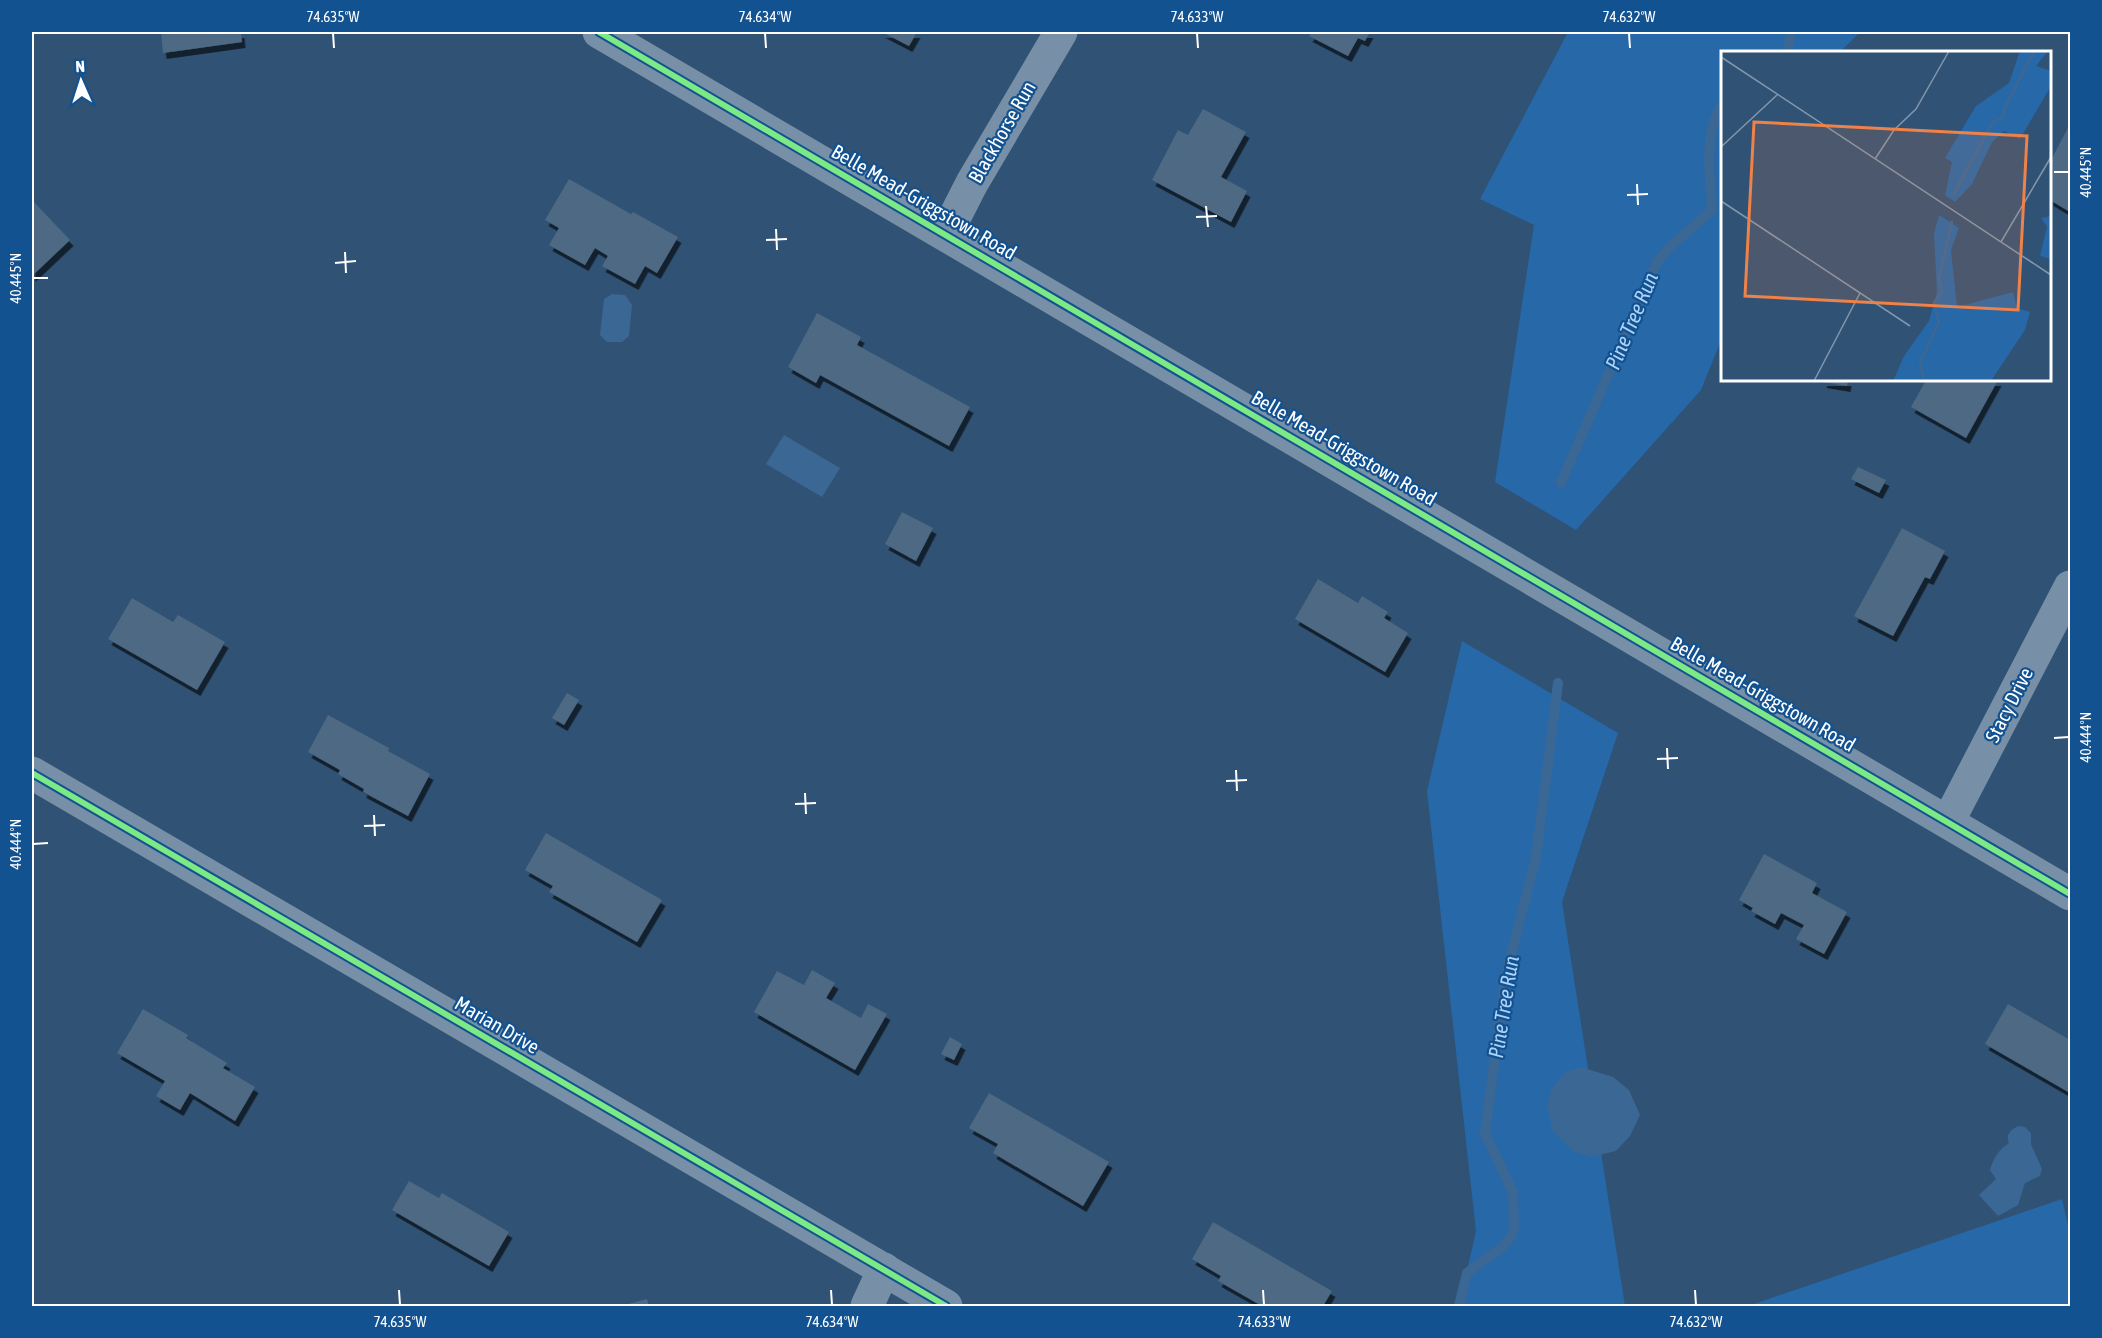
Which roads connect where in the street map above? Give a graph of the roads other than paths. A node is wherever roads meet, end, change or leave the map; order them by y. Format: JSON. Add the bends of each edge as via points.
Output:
{"nodes":[{"id":1,"x":599,"y":32,"type":"edge"},
{"id":2,"x":1061,"y":32,"type":"edge"},
{"id":3,"x":946,"y":234,"type":"junction"},
{"id":4,"x":2070,"y":587,"type":"edge"},
{"id":5,"x":32,"y":772,"type":"edge"},
{"id":6,"x":1948,"y":822,"type":"junction"},
{"id":7,"x":2070,"y":894,"type":"edge"},
{"id":8,"x":884,"y":1269,"type":"junction"},
{"id":9,"x":867,"y":1306,"type":"edge"},
{"id":10,"x":946,"y":1306,"type":"edge"}],
"edges":[{"from":1,"to":3,"type":"street","name":"Belle Mead-Griggstown Road"},
{"from":2,"to":3,"type":"street","name":"Blackhorse Run"},
{"from":3,"to":6,"type":"street","name":"Belle Mead-Griggstown Road"},
{"from":4,"to":6,"type":"street","name":"Stacy Drive"},
{"from":5,"to":8,"type":"street","name":"Marian Drive"},
{"from":6,"to":7,"type":"street","name":"Belle Mead-Griggstown Road"},
{"from":8,"to":9,"type":"street"},
{"from":8,"to":10,"type":"street","name":"Marian Drive"}]}
